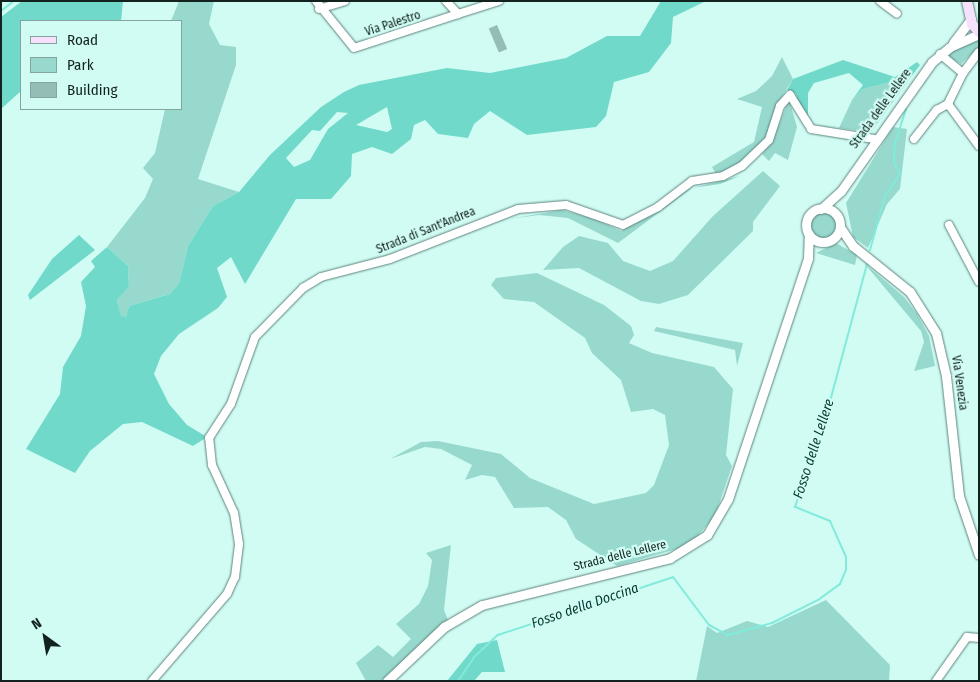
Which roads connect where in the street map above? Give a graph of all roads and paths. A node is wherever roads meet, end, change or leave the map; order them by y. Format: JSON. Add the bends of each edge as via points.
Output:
{"nodes":[{"id":1,"x":316,"y":1,"type":"edge"},
{"id":2,"x":345,"y":1,"type":"edge"},
{"id":3,"x":446,"y":1,"type":"edge"},
{"id":4,"x":499,"y":1,"type":"edge"},
{"id":5,"x":880,"y":1,"type":"edge"},
{"id":6,"x":967,"y":1,"type":"edge"},
{"id":7,"x":979,"y":4,"type":"edge"},
{"id":8,"x":319,"y":9,"type":"junction"},
{"id":9,"x":458,"y":14,"type":"junction"},
{"id":10,"x":897,"y":14,"type":"dead end"},
{"id":11,"x":971,"y":18,"type":"junction"},
{"id":12,"x":979,"y":33,"type":"edge"},
{"id":13,"x":950,"y":47,"type":"junction"},
{"id":14,"x":979,"y":52,"type":"edge"},
{"id":15,"x":940,"y":54,"type":"junction"},
{"id":16,"x":963,"y":73,"type":"junction"},
{"id":17,"x":948,"y":104,"type":"junction"},
{"id":18,"x":914,"y":139,"type":"dead end"},
{"id":19,"x":874,"y":140,"type":"junction"},
{"id":20,"x":979,"y":146,"type":"edge"},
{"id":21,"x":841,"y":191,"type":"junction"},
{"id":22,"x":821,"y":208,"type":"junction"},
{"id":23,"x":838,"y":217,"type":"junction"},
{"id":24,"x":949,"y":225,"type":"dead end"},
{"id":25,"x":840,"y":227,"type":"junction"},
{"id":26,"x":809,"y":234,"type":"junction"},
{"id":27,"x":828,"y":240,"type":"junction"},
{"id":28,"x":853,"y":246,"type":"junction"},
{"id":29,"x":808,"y":258,"type":"junction"},
{"id":30,"x":979,"y":282,"type":"edge"},
{"id":31,"x":979,"y":556,"type":"edge"},
{"id":32,"x":979,"y":638,"type":"edge"},
{"id":33,"x":152,"y":681,"type":"edge"},
{"id":34,"x":387,"y":681,"type":"edge"},
{"id":35,"x":936,"y":681,"type":"edge"}],
"edges":[{"from":1,"to":8,"type":"street"},
{"from":2,"to":8,"type":"street"},
{"from":3,"to":9,"type":"street"},
{"from":4,"to":9,"type":"street","name":"Via Palestro"},
{"from":5,"to":10,"type":"street"},
{"from":6,"to":11,"type":"main road"},
{"from":7,"to":11,"type":"main road"},
{"from":8,"to":9,"type":"street","name":"Via Palestro","via":[[354,48]]},
{"from":11,"to":12,"type":"main road"},
{"from":11,"to":13,"type":"street","name":"Strada delle Lellere"},
{"from":12,"to":13,"type":"street","name":"Strada delle Lellere"},
{"from":13,"to":15,"type":"street","name":"Strada delle Lellere"},
{"from":14,"to":16,"type":"street"},
{"from":15,"to":16,"type":"street"},
{"from":15,"to":19,"type":"street","name":"Strada delle Lellere"},
{"from":16,"to":17,"type":"street"},
{"from":17,"to":18,"type":"street","via":[[937,110]]},
{"from":17,"to":20,"type":"street"},
{"from":19,"to":21,"type":"street","name":"Strada delle Lellere"},
{"from":19,"to":33,"type":"street","name":"Strada di Sant'Andrea","via":[[811,128],[800,116],[794,97],[788,95],[780,106],[769,140],[742,166],[724,176],[692,180],[658,207],[623,225],[566,205],[518,209],[390,259],[321,277],[302,288],[255,337],[232,404],[209,438],[212,464],[234,513],[239,544],[235,576],[227,594]]},
{"from":21,"to":22,"type":"street","name":"Strada delle Lellere"},
{"from":21,"to":23,"type":"street","name":"Strada delle Lellere"},
{"from":22,"to":23,"type":"street"},
{"from":22,"to":26,"type":"street","via":[[808,218]]},
{"from":23,"to":25,"type":"street"},
{"from":24,"to":30,"type":"street"},
{"from":25,"to":27,"type":"street"},
{"from":25,"to":28,"type":"street","name":"Via Venezia"},
{"from":26,"to":27,"type":"street"},
{"from":26,"to":29,"type":"street","name":"Strada delle Lellere"},
{"from":27,"to":28,"type":"street","name":"Via Venezia"},
{"from":27,"to":29,"type":"street","name":"Strada delle Lellere"},
{"from":28,"to":31,"type":"street","name":"Via Venezia","via":[[910,292],[937,337],[946,376],[959,496]]},
{"from":29,"to":34,"type":"street","name":"Strada delle Lellere","via":[[727,501],[704,538],[670,558],[482,605],[444,627]]},
{"from":32,"to":35,"type":"street","via":[[967,637]]}]}
